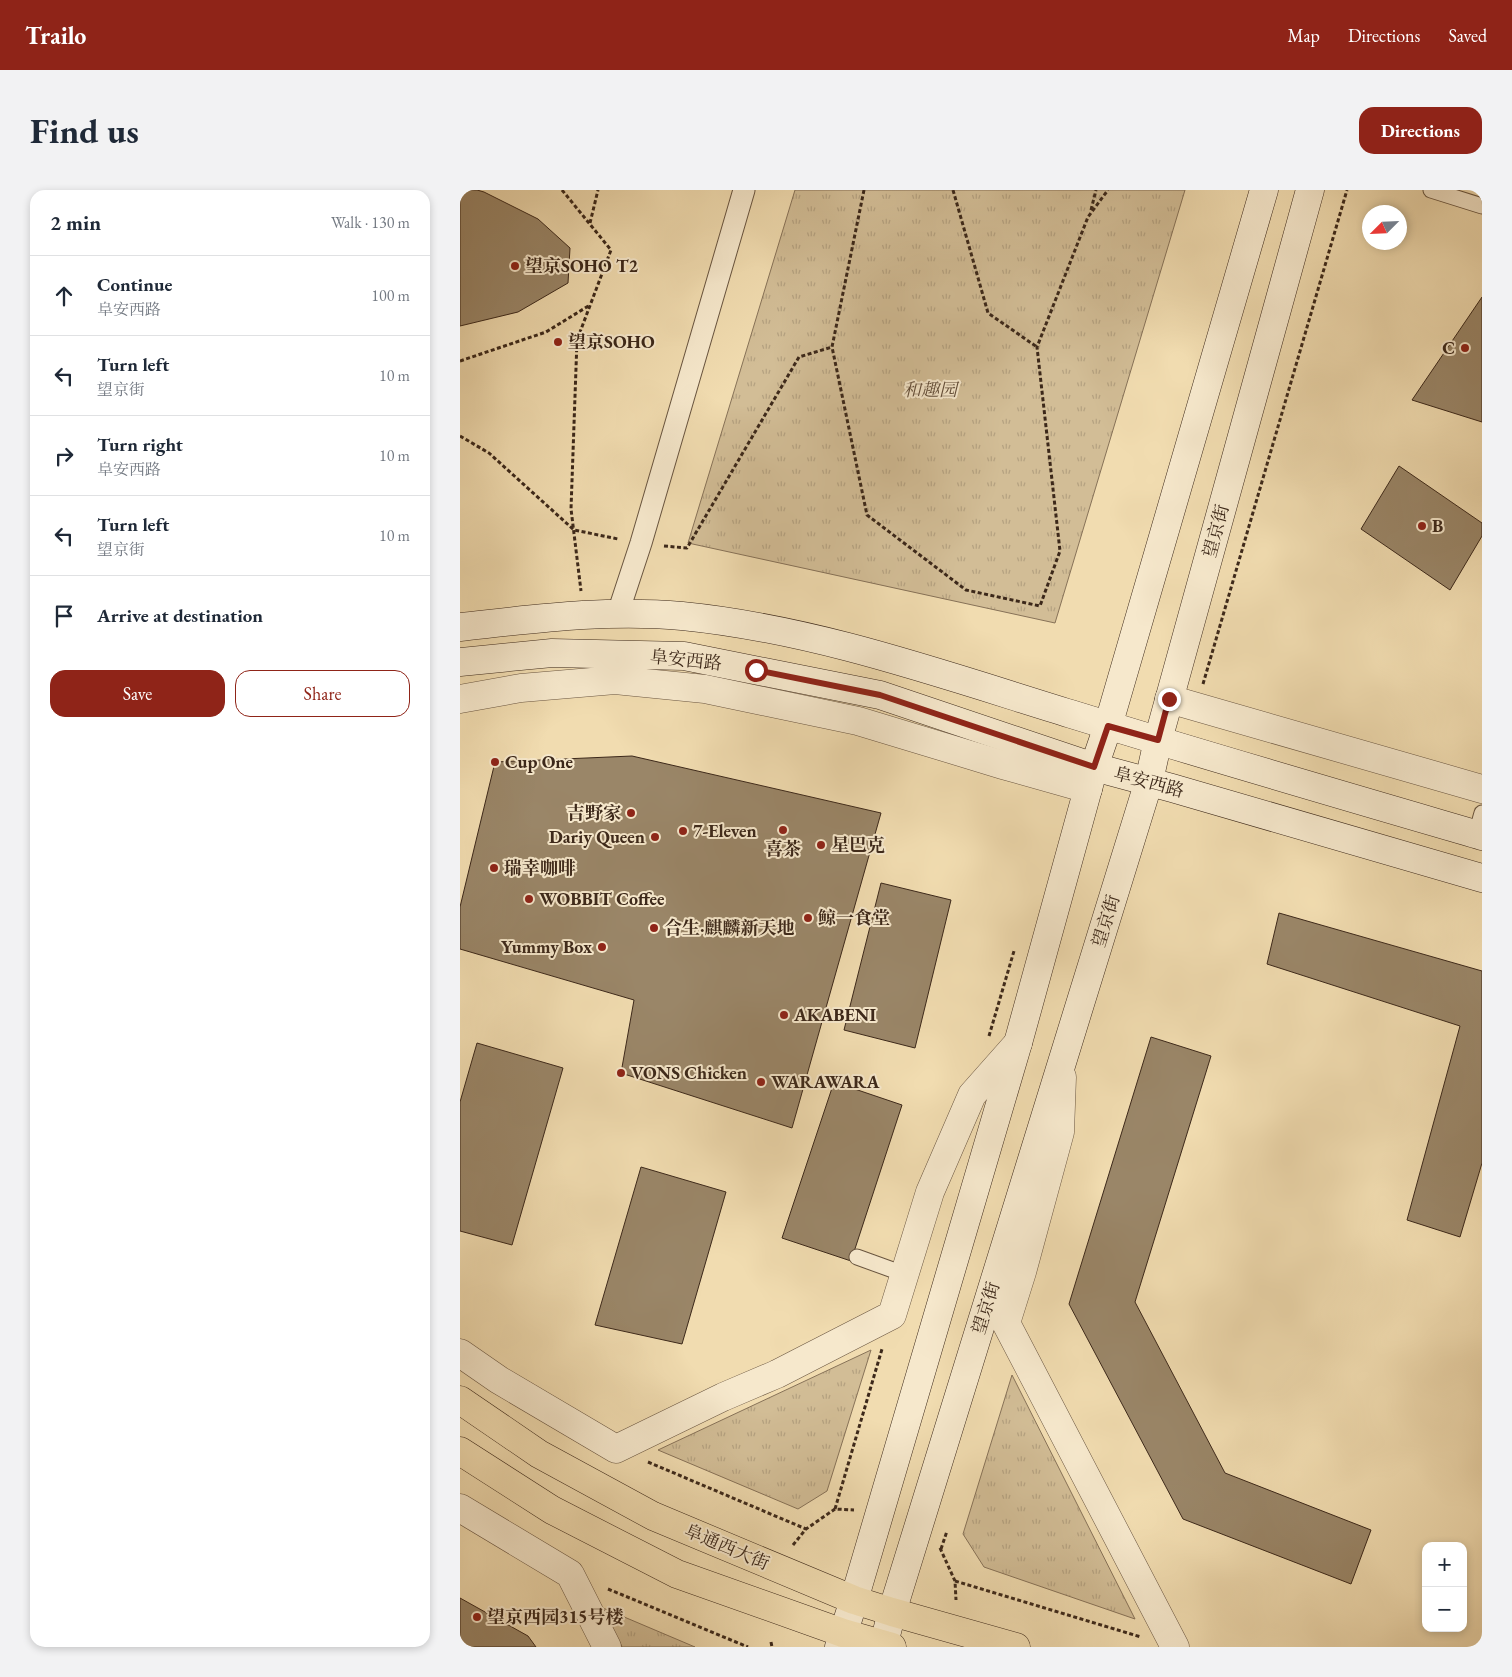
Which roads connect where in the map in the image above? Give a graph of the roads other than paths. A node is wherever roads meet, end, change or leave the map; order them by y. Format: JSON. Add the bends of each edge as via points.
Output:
{"nodes":[{"id":1,"x":744,"y":190,"type":"edge"},
{"id":2,"x":1264,"y":190,"type":"edge"},
{"id":3,"x":1310,"y":190,"type":"edge"},
{"id":4,"x":1431,"y":190,"type":"edge"},
{"id":5,"x":1482,"y":206,"type":"edge"},
{"id":6,"x":618,"y":613,"type":"junction"},
{"id":7,"x":460,"y":627,"type":"edge"},
{"id":8,"x":460,"y":662,"type":"edge"},
{"id":9,"x":460,"y":699,"type":"edge"},
{"id":10,"x":1169,"y":699,"type":"junction"},
{"id":11,"x":1108,"y":726,"type":"junction"},
{"id":12,"x":1158,"y":740,"type":"junction"},
{"id":13,"x":1091,"y":778,"type":"junction"},
{"id":14,"x":1149,"y":781,"type":"junction"},
{"id":15,"x":1482,"y":789,"type":"edge"},
{"id":16,"x":1480,"y":828,"type":"edge"},
{"id":17,"x":1482,"y":878,"type":"edge"},
{"id":18,"x":1018,"y":1043,"type":"junction"},
{"id":19,"x":1063,"y":1059,"type":"junction"},
{"id":20,"x":857,"y":1257,"type":"dead end"},
{"id":21,"x":904,"y":1274,"type":"junction"},
{"id":22,"x":460,"y":1353,"type":"edge"},
{"id":23,"x":460,"y":1400,"type":"edge"},
{"id":24,"x":460,"y":1450,"type":"edge"},
{"id":25,"x":460,"y":1508,"type":"edge"},
{"id":26,"x":854,"y":1600,"type":"junction"},
{"id":27,"x":892,"y":1612,"type":"junction"},
{"id":28,"x":841,"y":1640,"type":"edge"},
{"id":29,"x":886,"y":1646,"type":"edge"},
{"id":30,"x":607,"y":1647,"type":"edge"},
{"id":31,"x":1016,"y":1647,"type":"edge"},
{"id":32,"x":1175,"y":1647,"type":"edge"}],
"edges":[{"from":1,"to":6,"type":"street"},
{"from":2,"to":11,"type":"main road"},
{"from":3,"to":10,"type":"main road","name":"望京街"},
{"from":4,"to":5,"type":"lane"},
{"from":6,"to":7,"type":"main road"},
{"from":6,"to":11,"type":"main road","via":[[681,616],[764,628],[887,658]]},
{"from":8,"to":13,"type":"main road","name":"阜安西路","via":[[552,653],[684,656],[880,695]]},
{"from":9,"to":13,"type":"main road","via":[[521,688],[615,680],[705,688],[858,721],[1003,766]]},
{"from":10,"to":12,"type":"main road","name":"望京街"},
{"from":10,"to":15,"type":"main road"},
{"from":11,"to":12,"type":"main road"},
{"from":11,"to":13,"type":"main road"},
{"from":12,"to":14,"type":"main road","name":"望京街"},
{"from":12,"to":16,"type":"main road"},
{"from":13,"to":14,"type":"main road","name":"阜安西路"},
{"from":13,"to":18,"type":"main road"},
{"from":14,"to":17,"type":"main road","name":"阜安西路"},
{"from":14,"to":19,"type":"main road","name":"望京街"},
{"from":18,"to":21,"type":"main road","via":[[972,1095],[930,1192]]},
{"from":18,"to":26,"type":"main road"},
{"from":19,"to":27,"type":"main road","name":"望京街"},
{"from":19,"to":32,"type":"main road","via":[[1060,1132],[1006,1323]]},
{"from":20,"to":21,"type":"lane"},
{"from":21,"to":22,"type":"main road","via":[[892,1315],[777,1374],[616,1448],[499,1380]]},
{"from":23,"to":26,"type":"main road","name":"阜通西大街","via":[[539,1454],[653,1516]]},
{"from":24,"to":28,"type":"main road","via":[[552,1510],[677,1574]]},
{"from":25,"to":30,"type":"main road","via":[[570,1574]]},
{"from":26,"to":27,"type":"main road","name":"阜通西大街"},
{"from":26,"to":28,"type":"main road"},
{"from":27,"to":29,"type":"main road","name":"望京街"},
{"from":27,"to":31,"type":"main road","name":"阜通西大街"},
{"from":28,"to":29,"type":"main road"}]}
